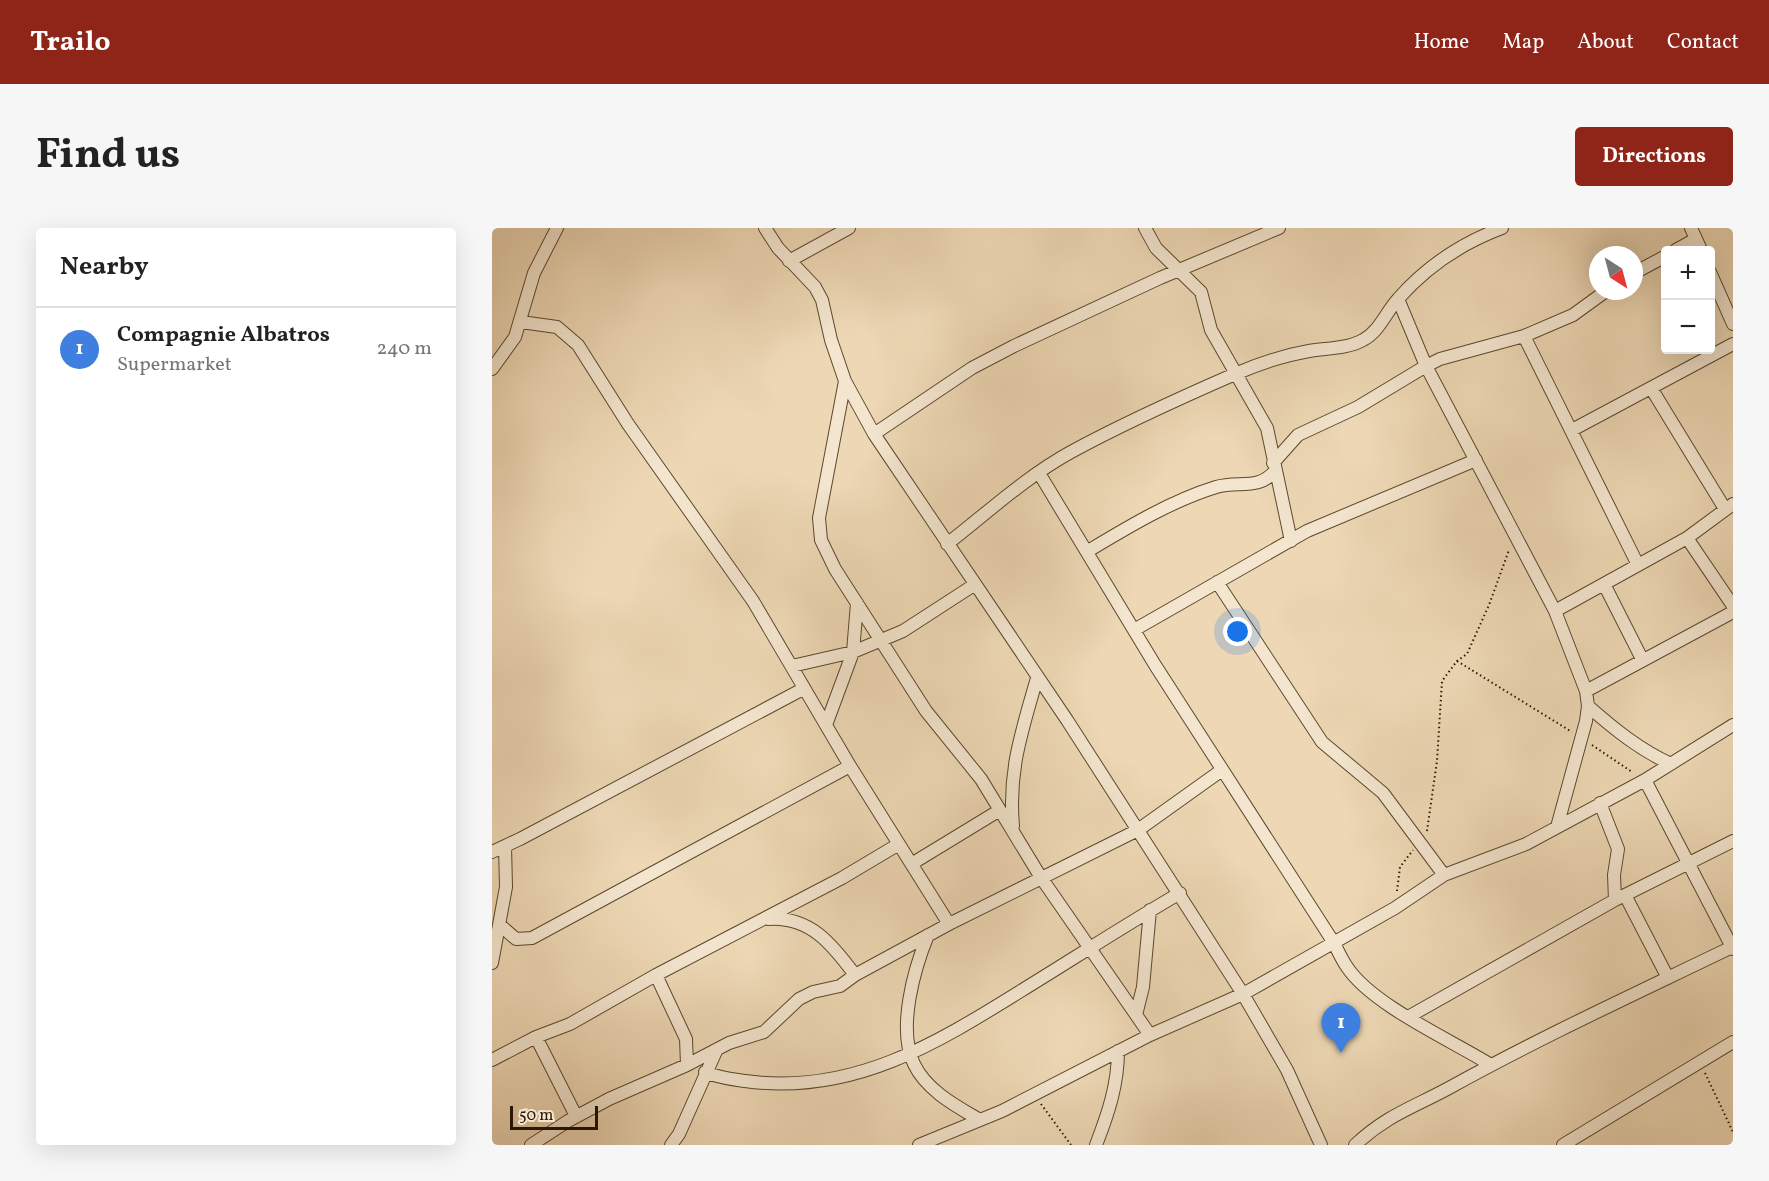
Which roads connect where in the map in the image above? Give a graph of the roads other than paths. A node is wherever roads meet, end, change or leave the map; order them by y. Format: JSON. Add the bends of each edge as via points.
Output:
{"nodes":[{"id":1,"x":557,"y":228,"type":"edge"},
{"id":2,"x":765,"y":228,"type":"edge"},
{"id":3,"x":849,"y":228,"type":"edge"},
{"id":4,"x":1145,"y":228,"type":"edge"},
{"id":5,"x":1279,"y":228,"type":"edge"},
{"id":6,"x":1502,"y":228,"type":"edge"},
{"id":7,"x":1661,"y":258,"type":"edge"},
{"id":8,"x":789,"y":261,"type":"junction"},
{"id":9,"x":1643,"y":268,"type":"edge"},
{"id":10,"x":1178,"y":270,"type":"junction"},
{"id":11,"x":1715,"y":283,"type":"edge"},
{"id":12,"x":1398,"y":299,"type":"junction"},
{"id":13,"x":1594,"y":300,"type":"edge"},
{"id":14,"x":1732,"y":321,"type":"edge"},
{"id":15,"x":521,"y":322,"type":"junction"},
{"id":16,"x":1524,"y":336,"type":"junction"},
{"id":17,"x":1733,"y":344,"type":"edge"},
{"id":18,"x":1426,"y":366,"type":"junction"},
{"id":19,"x":492,"y":369,"type":"edge"},
{"id":20,"x":1237,"y":373,"type":"junction"},
{"id":21,"x":845,"y":381,"type":"junction"},
{"id":22,"x":1651,"y":388,"type":"junction"},
{"id":23,"x":1572,"y":429,"type":"junction"},
{"id":24,"x":874,"y":434,"type":"junction"},
{"id":25,"x":1476,"y":460,"type":"junction"},
{"id":26,"x":1274,"y":467,"type":"junction"},
{"id":27,"x":1038,"y":473,"type":"junction"},
{"id":28,"x":1729,"y":506,"type":"edge"},
{"id":29,"x":1687,"y":538,"type":"junction"},
{"id":30,"x":1291,"y":541,"type":"junction"},
{"id":31,"x":947,"y":544,"type":"junction"},
{"id":32,"x":1088,"y":551,"type":"junction"},
{"id":33,"x":1638,"y":565,"type":"junction"},
{"id":34,"x":1217,"y":582,"type":"junction"},
{"id":35,"x":1604,"y":584,"type":"junction"},
{"id":36,"x":974,"y":585,"type":"junction"},
{"id":37,"x":856,"y":603,"type":"junction"},
{"id":38,"x":1733,"y":606,"type":"edge"},
{"id":39,"x":1555,"y":610,"type":"junction"},
{"id":40,"x":1733,"y":612,"type":"edge"},
{"id":41,"x":1134,"y":630,"type":"junction"},
{"id":42,"x":881,"y":640,"type":"junction"},
{"id":43,"x":853,"y":652,"type":"junction"},
{"id":44,"x":1642,"y":659,"type":"junction"},
{"id":45,"x":792,"y":666,"type":"junction"},
{"id":46,"x":1038,"y":678,"type":"junction"},
{"id":47,"x":803,"y":689,"type":"junction"},
{"id":48,"x":1586,"y":691,"type":"junction"},
{"id":49,"x":1588,"y":706,"type":"junction"},
{"id":50,"x":826,"y":725,"type":"junction"},
{"id":51,"x":1733,"y":725,"type":"edge"},
{"id":52,"x":1671,"y":764,"type":"junction"},
{"id":53,"x":850,"y":766,"type":"junction"},
{"id":54,"x":1222,"y":770,"type":"junction"},
{"id":55,"x":1645,"y":780,"type":"junction"},
{"id":56,"x":1600,"y":803,"type":"junction"},
{"id":57,"x":1000,"y":810,"type":"junction"},
{"id":58,"x":1557,"y":827,"type":"junction"},
{"id":59,"x":1014,"y":830,"type":"junction"},
{"id":60,"x":1138,"y":830,"type":"junction"},
{"id":61,"x":1733,"y":841,"type":"edge"},
{"id":62,"x":899,"y":844,"type":"junction"},
{"id":63,"x":505,"y":846,"type":"junction"},
{"id":64,"x":492,"y":852,"type":"edge"},
{"id":65,"x":1688,"y":862,"type":"junction"},
{"id":66,"x":913,"y":864,"type":"junction"},
{"id":67,"x":1444,"y":874,"type":"junction"},
{"id":68,"x":1040,"y":876,"type":"junction"},
{"id":69,"x":1180,"y":893,"type":"junction"},
{"id":70,"x":1620,"y":898,"type":"junction"},
{"id":71,"x":1150,"y":910,"type":"junction"},
{"id":72,"x":760,"y":919,"type":"junction"},
{"id":73,"x":949,"y":924,"type":"junction"},
{"id":74,"x":501,"y":926,"type":"junction"},
{"id":75,"x":928,"y":935,"type":"junction"},
{"id":76,"x":1334,"y":943,"type":"junction"},
{"id":77,"x":1732,"y":948,"type":"edge"},
{"id":78,"x":1090,"y":949,"type":"junction"},
{"id":79,"x":492,"y":963,"type":"edge"},
{"id":80,"x":656,"y":975,"type":"junction"},
{"id":81,"x":855,"y":975,"type":"junction"},
{"id":82,"x":1668,"y":978,"type":"junction"},
{"id":83,"x":1243,"y":994,"type":"junction"},
{"id":84,"x":1136,"y":1015,"type":"junction"},
{"id":85,"x":1408,"y":1017,"type":"junction"},
{"id":86,"x":1150,"y":1035,"type":"junction"},
{"id":87,"x":536,"y":1037,"type":"junction"},
{"id":88,"x":1733,"y":1042,"type":"edge"},
{"id":89,"x":718,"y":1048,"type":"junction"},
{"id":90,"x":1118,"y":1051,"type":"junction"},
{"id":91,"x":910,"y":1054,"type":"junction"},
{"id":92,"x":492,"y":1060,"type":"edge"},
{"id":93,"x":687,"y":1065,"type":"junction"},
{"id":94,"x":1491,"y":1065,"type":"junction"},
{"id":95,"x":705,"y":1072,"type":"junction"},
{"id":96,"x":576,"y":1116,"type":"junction"},
{"id":97,"x":980,"y":1120,"type":"junction"},
{"id":98,"x":678,"y":1139,"type":"edge"},
{"id":99,"x":531,"y":1145,"type":"edge"},
{"id":100,"x":671,"y":1145,"type":"edge"},
{"id":101,"x":919,"y":1145,"type":"edge"},
{"id":102,"x":1096,"y":1145,"type":"edge"},
{"id":103,"x":1321,"y":1145,"type":"edge"},
{"id":104,"x":1355,"y":1145,"type":"edge"},
{"id":105,"x":1563,"y":1145,"type":"edge"}],
"edges":[{"from":1,"to":15,"type":"street","via":[[534,273]]},
{"from":2,"to":8,"type":"street"},
{"from":3,"to":8,"type":"street"},
{"from":4,"to":10,"type":"street","via":[[1156,248]]},
{"from":5,"to":10,"type":"street"},
{"from":6,"to":12,"type":"street","via":[[1458,247]]},
{"from":7,"to":9,"type":"street"},
{"from":8,"to":21,"type":"street","via":[[815,286],[822,300]]},
{"from":10,"to":20,"type":"street","via":[[1201,292],[1211,330]]},
{"from":10,"to":24,"type":"street","via":[[972,368]]},
{"from":11,"to":14,"type":"street"},
{"from":12,"to":18,"type":"street"},
{"from":12,"to":20,"type":"street","via":[[1363,340],[1308,351]]},
{"from":13,"to":16,"type":"street","via":[[1573,315]]},
{"from":15,"to":19,"type":"street"},
{"from":15,"to":45,"type":"street","via":[[557,327],[578,345],[628,424],[753,601]]},
{"from":16,"to":18,"type":"street"},
{"from":16,"to":23,"type":"street"},
{"from":17,"to":22,"type":"street"},
{"from":18,"to":25,"type":"street"},
{"from":18,"to":26,"type":"street","via":[[1348,412],[1298,435]]},
{"from":20,"to":26,"type":"street","via":[[1270,436]]},
{"from":20,"to":27,"type":"street","via":[[1070,452]]},
{"from":21,"to":24,"type":"street"},
{"from":21,"to":37,"type":"street","via":[[819,518],[821,540]]},
{"from":22,"to":23,"type":"street"},
{"from":22,"to":28,"type":"street"},
{"from":23,"to":33,"type":"street"},
{"from":24,"to":31,"type":"street"},
{"from":25,"to":30,"type":"street"},
{"from":25,"to":39,"type":"street"},
{"from":26,"to":30,"type":"street"},
{"from":26,"to":32,"type":"street","via":[[1261,483],[1225,484],[1200,493]]},
{"from":27,"to":31,"type":"street"},
{"from":27,"to":32,"type":"street"},
{"from":28,"to":29,"type":"street"},
{"from":29,"to":33,"type":"street"},
{"from":29,"to":38,"type":"street"},
{"from":30,"to":34,"type":"street"},
{"from":31,"to":36,"type":"street"},
{"from":32,"to":41,"type":"street"},
{"from":33,"to":35,"type":"street"},
{"from":34,"to":41,"type":"street"},
{"from":34,"to":67,"type":"street","via":[[1322,742],[1383,793]]},
{"from":35,"to":39,"type":"street"},
{"from":35,"to":44,"type":"street"},
{"from":36,"to":42,"type":"street","via":[[919,623]]},
{"from":36,"to":46,"type":"street"},
{"from":37,"to":42,"type":"street"},
{"from":37,"to":43,"type":"street"},
{"from":39,"to":48,"type":"street"},
{"from":40,"to":44,"type":"street"},
{"from":41,"to":54,"type":"street"},
{"from":42,"to":43,"type":"street"},
{"from":42,"to":57,"type":"street","via":[[926,711],[970,763]]},
{"from":43,"to":45,"type":"street"},
{"from":43,"to":50,"type":"street"},
{"from":44,"to":48,"type":"street"},
{"from":45,"to":47,"type":"street"},
{"from":46,"to":59,"type":"street","via":[[1013,762]]},
{"from":46,"to":60,"type":"street"},
{"from":47,"to":50,"type":"street"},
{"from":47,"to":63,"type":"street"},
{"from":48,"to":49,"type":"street"},
{"from":49,"to":52,"type":"street","via":[[1613,729]]},
{"from":49,"to":58,"type":"street"},
{"from":50,"to":53,"type":"street"},
{"from":51,"to":52,"type":"street"},
{"from":52,"to":55,"type":"street"},
{"from":53,"to":62,"type":"street"},
{"from":53,"to":74,"type":"street","via":[[532,939],[516,939]]},
{"from":54,"to":60,"type":"street"},
{"from":54,"to":76,"type":"street"},
{"from":55,"to":56,"type":"street"},
{"from":55,"to":65,"type":"street"},
{"from":56,"to":58,"type":"street"},
{"from":56,"to":70,"type":"street","via":[[1618,849],[1614,875]]},
{"from":57,"to":59,"type":"street"},
{"from":57,"to":66,"type":"street"},
{"from":58,"to":67,"type":"street","via":[[1526,844]]},
{"from":59,"to":68,"type":"street"},
{"from":60,"to":68,"type":"street"},
{"from":60,"to":69,"type":"street"},
{"from":61,"to":65,"type":"street"},
{"from":62,"to":66,"type":"street"},
{"from":62,"to":72,"type":"street"},
{"from":63,"to":64,"type":"street"},
{"from":63,"to":74,"type":"street","via":[[508,874]]},
{"from":65,"to":70,"type":"street"},
{"from":65,"to":77,"type":"street"},
{"from":66,"to":73,"type":"street"},
{"from":67,"to":76,"type":"street"},
{"from":68,"to":73,"type":"street"},
{"from":68,"to":78,"type":"street"},
{"from":69,"to":71,"type":"street"},
{"from":69,"to":83,"type":"street"},
{"from":70,"to":82,"type":"street"},
{"from":70,"to":85,"type":"street"},
{"from":71,"to":78,"type":"street"},
{"from":71,"to":84,"type":"street","via":[[1143,987]]},
{"from":72,"to":80,"type":"street"},
{"from":72,"to":81,"type":"street","via":[[792,920],[816,930]]},
{"from":73,"to":75,"type":"street"},
{"from":74,"to":79,"type":"street"},
{"from":75,"to":81,"type":"street"},
{"from":75,"to":91,"type":"street","via":[[909,992]]},
{"from":76,"to":83,"type":"street"},
{"from":76,"to":85,"type":"street","via":[[1348,969],[1368,990]]},
{"from":77,"to":82,"type":"street"},
{"from":78,"to":84,"type":"street"},
{"from":78,"to":91,"type":"street","via":[[975,1020]]},
{"from":80,"to":87,"type":"street","via":[[570,1024]]},
{"from":80,"to":93,"type":"street","via":[[686,1040]]},
{"from":81,"to":89,"type":"street","via":[[840,986],[799,999],[764,1032]]},
{"from":82,"to":94,"type":"street"},
{"from":83,"to":86,"type":"street"},
{"from":83,"to":103,"type":"street","via":[[1287,1070]]},
{"from":84,"to":86,"type":"street"},
{"from":85,"to":94,"type":"street"},
{"from":86,"to":90,"type":"street"},
{"from":87,"to":92,"type":"street"},
{"from":87,"to":96,"type":"street"},
{"from":88,"to":105,"type":"street"},
{"from":89,"to":93,"type":"street"},
{"from":89,"to":95,"type":"street"},
{"from":90,"to":97,"type":"street"},
{"from":90,"to":102,"type":"street","via":[[1115,1084]]},
{"from":91,"to":95,"type":"street","via":[[864,1073],[830,1080],[771,1084]]},
{"from":91,"to":97,"type":"street","via":[[914,1066],[944,1098]]},
{"from":93,"to":96,"type":"street"},
{"from":94,"to":104,"type":"street","via":[[1381,1122]]},
{"from":95,"to":98,"type":"street"},
{"from":96,"to":99,"type":"street"},
{"from":97,"to":101,"type":"street"},
{"from":98,"to":100,"type":"street"}]}
